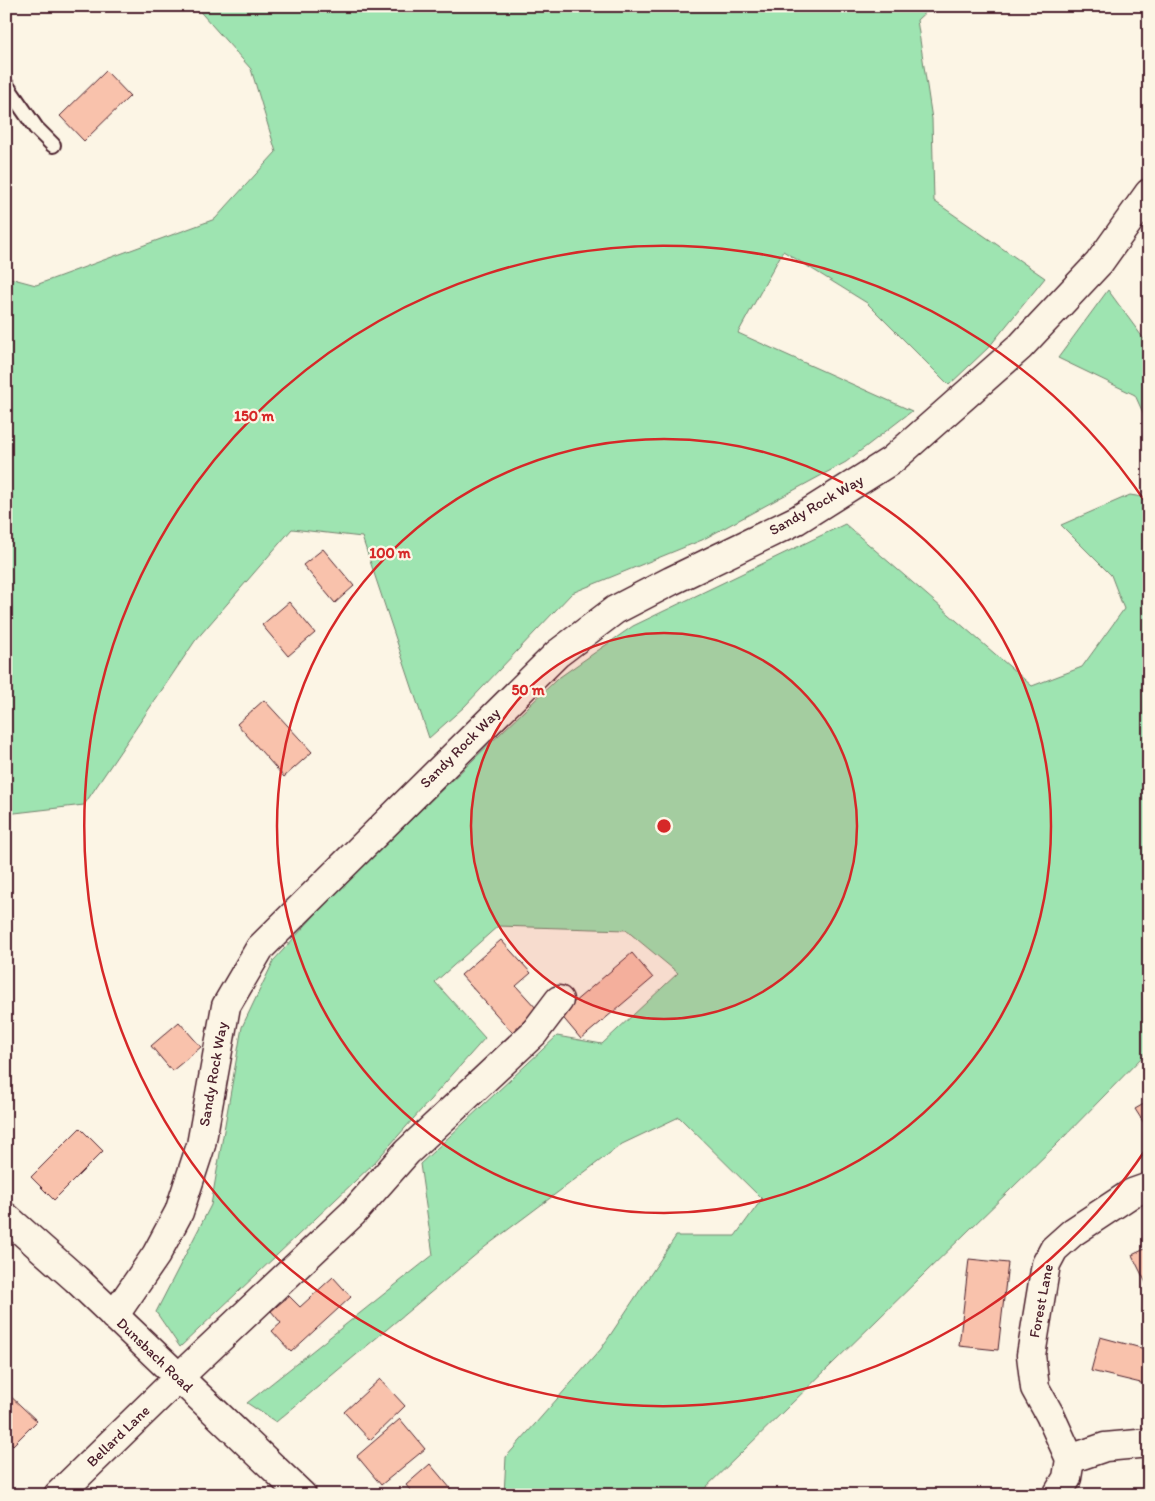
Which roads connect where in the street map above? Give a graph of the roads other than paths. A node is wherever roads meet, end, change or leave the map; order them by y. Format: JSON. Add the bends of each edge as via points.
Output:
{"nodes":[{"id":1,"x":6,"y":85,"type":"edge"},
{"id":2,"x":53,"y":145,"type":"dead end"},
{"id":3,"x":1149,"y":193,"type":"edge"},
{"id":4,"x":559,"y":1000,"type":"dead end"},
{"id":5,"x":1149,"y":1187,"type":"edge"},
{"id":6,"x":6,"y":1217,"type":"edge"},
{"id":7,"x":114,"y":1316,"type":"junction"},
{"id":8,"x":178,"y":1378,"type":"junction"},
{"id":9,"x":1149,"y":1443,"type":"edge"},
{"id":10,"x":1070,"y":1459,"type":"junction"},
{"id":11,"x":58,"y":1495,"type":"edge"},
{"id":12,"x":302,"y":1495,"type":"edge"},
{"id":13,"x":1057,"y":1495,"type":"edge"}],
"edges":[{"from":1,"to":2,"type":"lane","via":[[36,128]]},
{"from":3,"to":7,"type":"street","name":"Sandy Rock Way","via":[[1099,263],[1020,347],[892,460],[798,520],[615,610],[556,654],[260,948],[226,1006],[201,1145],[179,1212],[156,1255]]},
{"from":4,"to":8,"type":"street","name":"Bellard Lane","via":[[534,1033],[407,1152],[353,1213]]},
{"from":5,"to":10,"type":"street","name":"Forest Lane","via":[[1132,1193],[1073,1232],[1054,1249],[1046,1264],[1031,1355],[1035,1388]]},
{"from":6,"to":7,"type":"street","name":"Dunsbach Road"},
{"from":7,"to":8,"type":"street","name":"Dunsbach Road"},
{"from":8,"to":11,"type":"street","name":"Bellard Lane"},
{"from":8,"to":12,"type":"street","name":"Dunsbach Road"},
{"from":9,"to":10,"type":"street","via":[[1105,1447]]},
{"from":10,"to":13,"type":"street","via":[[1067,1478]]}]}
